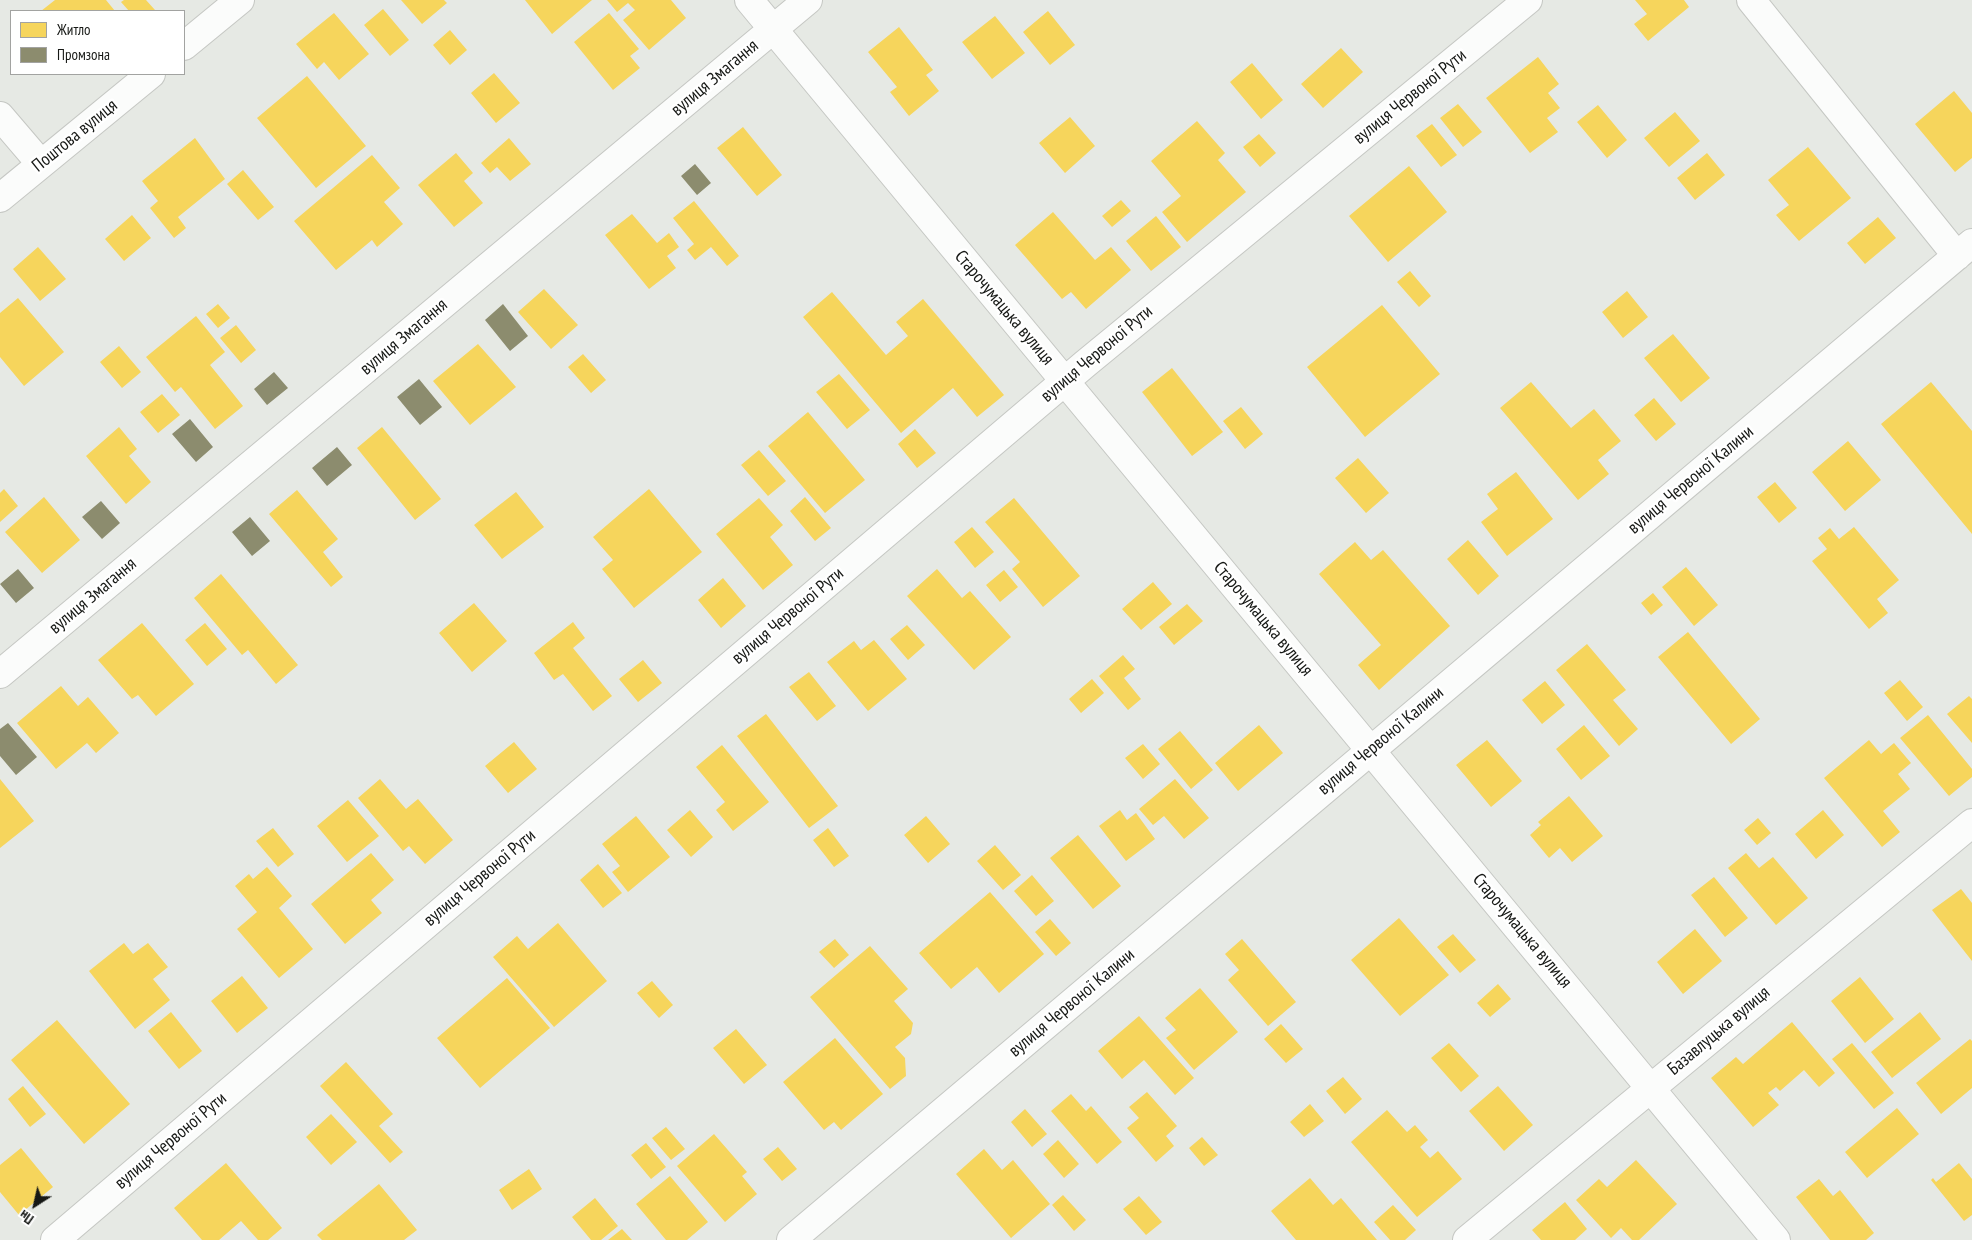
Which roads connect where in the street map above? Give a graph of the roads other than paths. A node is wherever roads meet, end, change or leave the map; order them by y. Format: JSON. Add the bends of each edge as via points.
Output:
{"nodes":[{"id":1,"x":240,"y":0,"type":"edge"},
{"id":2,"x":749,"y":0,"type":"edge"},
{"id":3,"x":808,"y":0,"type":"edge"},
{"id":4,"x":1528,"y":0,"type":"edge"},
{"id":5,"x":1751,"y":0,"type":"edge"},
{"id":6,"x":773,"y":29,"type":"junction"},
{"id":7,"x":185,"y":45,"type":"edge"},
{"id":8,"x":150,"y":75,"type":"edge"},
{"id":9,"x":0,"y":116,"type":"edge"},
{"id":10,"x":41,"y":164,"type":"junction"},
{"id":11,"x":0,"y":198,"type":"edge"},
{"id":12,"x":1964,"y":250,"type":"edge"},
{"id":13,"x":1065,"y":381,"type":"junction"},
{"id":14,"x":0,"y":674,"type":"edge"},
{"id":15,"x":1371,"y":749,"type":"junction"},
{"id":16,"x":1972,"y":823,"type":"edge"},
{"id":17,"x":1652,"y":1088,"type":"junction"},
{"id":18,"x":55,"y":1240,"type":"edge"},
{"id":19,"x":791,"y":1240,"type":"edge"},
{"id":20,"x":1467,"y":1240,"type":"edge"},
{"id":21,"x":1776,"y":1240,"type":"edge"}],
"edges":[{"from":1,"to":7,"type":"street"},
{"from":2,"to":6,"type":"street","name":"Старочумацька вулиця"},
{"from":3,"to":6,"type":"street","name":"вулиця Змагання"},
{"from":4,"to":13,"type":"street","name":"вулиця Червоної Рути"},
{"from":5,"to":12,"type":"street"},
{"from":6,"to":13,"type":"street","name":"Старочумацька вулиця"},
{"from":6,"to":14,"type":"street","name":"вулиця Змагання"},
{"from":8,"to":10,"type":"street","name":"Поштова вулиця"},
{"from":9,"to":10,"type":"street"},
{"from":10,"to":11,"type":"street","name":"Поштова вулиця"},
{"from":12,"to":15,"type":"street","name":"вулиця Червоної Калини"},
{"from":13,"to":15,"type":"street","name":"Старочумацька вулиця"},
{"from":13,"to":18,"type":"street","name":"вулиця Червоної Рути"},
{"from":15,"to":17,"type":"street","name":"Старочумацька вулиця"},
{"from":15,"to":19,"type":"street","name":"вулиця Червоної Калини"},
{"from":16,"to":17,"type":"street","name":"Базавлуцька вулиця"},
{"from":17,"to":20,"type":"street","name":"Базавлуцька вулиця"},
{"from":17,"to":21,"type":"street","name":"Старочумацька вулиця"}]}
